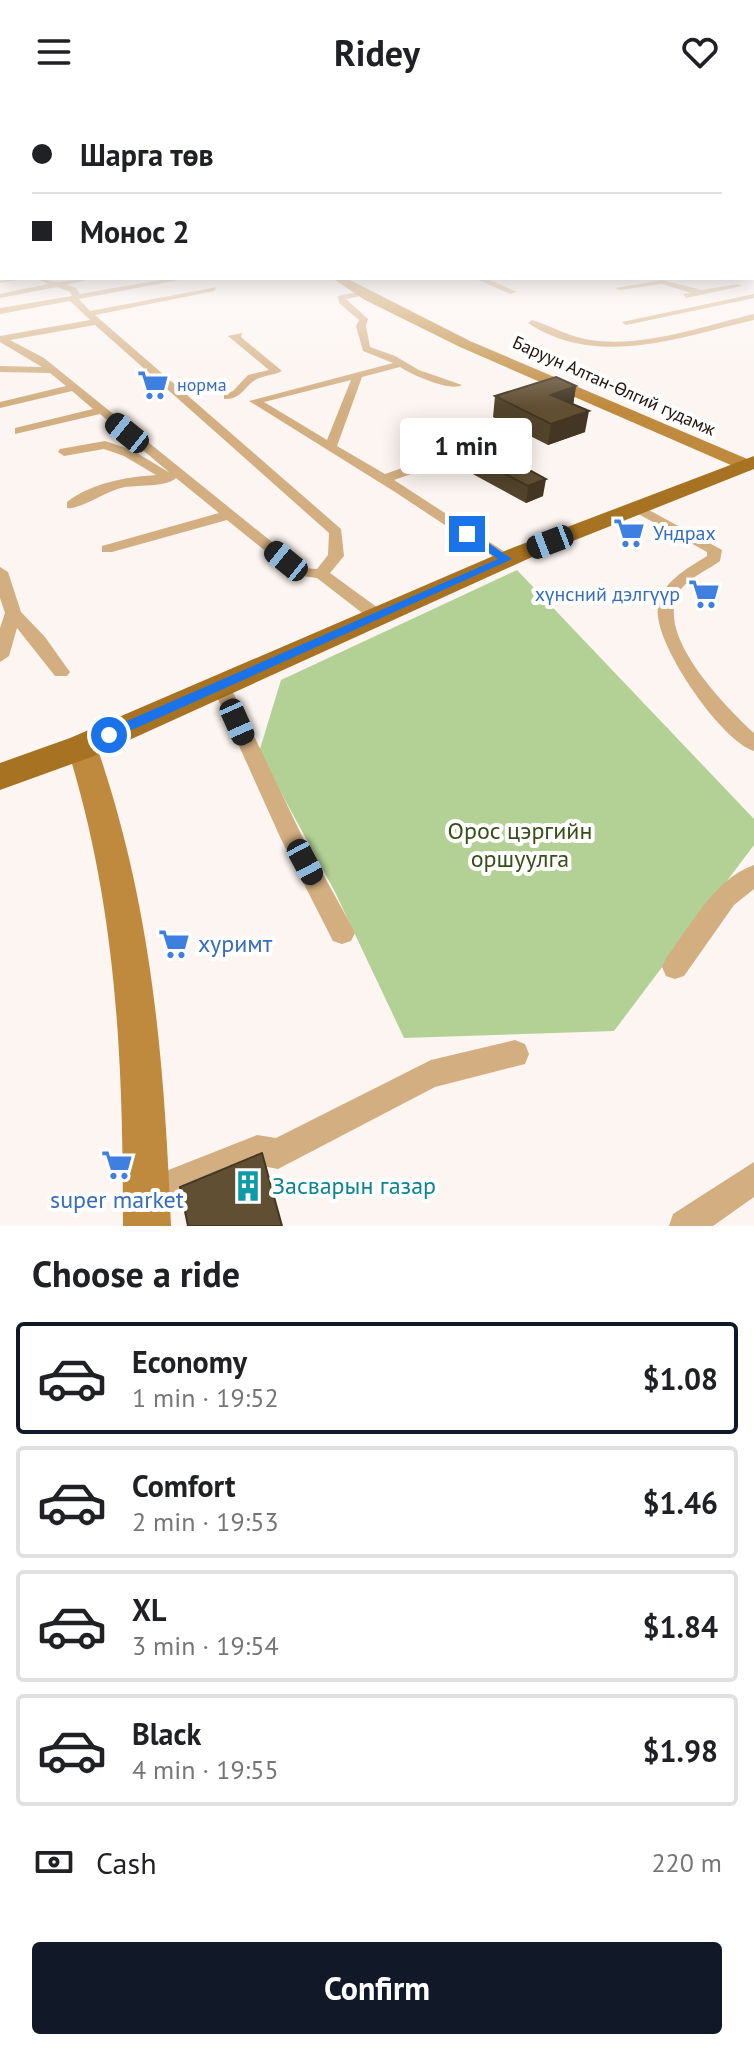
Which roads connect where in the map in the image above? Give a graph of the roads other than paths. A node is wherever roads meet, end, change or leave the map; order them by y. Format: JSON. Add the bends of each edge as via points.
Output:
{"nodes":[{"id":1,"x":51,"y":301,"type":"edge"},
{"id":2,"x":74,"y":301,"type":"edge"},
{"id":3,"x":162,"y":301,"type":"edge"},
{"id":4,"x":342,"y":301,"type":"edge"},
{"id":5,"x":379,"y":301,"type":"edge"},
{"id":6,"x":705,"y":301,"type":"edge"},
{"id":7,"x":0,"y":311,"type":"edge"},
{"id":8,"x":754,"y":317,"type":"edge"},
{"id":9,"x":92,"y":318,"type":"junction"},
{"id":10,"x":626,"y":322,"type":"dead end"},
{"id":11,"x":532,"y":323,"type":"dead end"},
{"id":12,"x":239,"y":335,"type":"dead end"},
{"id":13,"x":1,"y":339,"type":"edge"},
{"id":14,"x":402,"y":364,"type":"junction"},
{"id":15,"x":0,"y":369,"type":"edge"},
{"id":16,"x":51,"y":370,"type":"junction"},
{"id":17,"x":358,"y":375,"type":"junction"},
{"id":18,"x":457,"y":385,"type":"dead end"},
{"id":19,"x":71,"y":388,"type":"junction"},
{"id":20,"x":255,"y":401,"type":"junction"},
{"id":21,"x":212,"y":402,"type":"junction"},
{"id":22,"x":0,"y":405,"type":"edge"},
{"id":23,"x":100,"y":411,"type":"junction"},
{"id":24,"x":19,"y":431,"type":"dead end"},
{"id":25,"x":489,"y":442,"type":"dead end"},
{"id":26,"x":330,"y":448,"type":"junction"},
{"id":27,"x":64,"y":452,"type":"dead end"},
{"id":28,"x":751,"y":465,"type":"edge"},
{"id":29,"x":384,"y":479,"type":"junction"},
{"id":30,"x":179,"y":480,"type":"junction"},
{"id":31,"x":72,"y":505,"type":"dead end"},
{"id":32,"x":638,"y":508,"type":"junction"},
{"id":33,"x":228,"y":515,"type":"junction"},
{"id":34,"x":107,"y":549,"type":"dead end"},
{"id":35,"x":506,"y":559,"type":"junction"},
{"id":36,"x":0,"y":572,"type":"edge"},
{"id":37,"x":321,"y":574,"type":"junction"},
{"id":38,"x":13,"y":613,"type":"junction"},
{"id":39,"x":376,"y":615,"type":"junction"},
{"id":40,"x":0,"y":656,"type":"edge"},
{"id":41,"x":61,"y":672,"type":"dead end"},
{"id":42,"x":221,"y":686,"type":"junction"},
{"id":43,"x":754,"y":744,"type":"edge"},
{"id":44,"x":82,"y":747,"type":"junction"},
{"id":45,"x":0,"y":777,"type":"edge"},
{"id":46,"x":754,"y":875,"type":"edge"},
{"id":47,"x":342,"y":933,"type":"dead end"},
{"id":48,"x":675,"y":967,"type":"dead end"},
{"id":49,"x":515,"y":1054,"type":"dead end"},
{"id":50,"x":754,"y":1178,"type":"edge"},
{"id":51,"x":144,"y":1217,"type":"edge"},
{"id":52,"x":685,"y":1226,"type":"edge"}],
"edges":[{"from":1,"to":7,"type":"street"},
{"from":2,"to":9,"type":"street"},
{"from":3,"to":9,"type":"street"},
{"from":4,"to":14,"type":"street","via":[[364,319],[366,349]]},
{"from":5,"to":28,"type":"main road","name":"Баруун Алтан-Өлгий гудамж","via":[[465,344]]},
{"from":6,"to":10,"type":"street"},
{"from":8,"to":11,"type":"street","via":[[611,344],[588,343]]},
{"from":9,"to":13,"type":"street"},
{"from":9,"to":21,"type":"street"},
{"from":12,"to":21,"type":"street","via":[[233,336],[277,371],[252,377],[237,393]]},
{"from":13,"to":16,"type":"street"},
{"from":14,"to":17,"type":"street"},
{"from":14,"to":18,"type":"street"},
{"from":15,"to":16,"type":"street"},
{"from":16,"to":19,"type":"street"},
{"from":17,"to":20,"type":"street"},
{"from":17,"to":26,"type":"street"},
{"from":19,"to":22,"type":"street"},
{"from":19,"to":23,"type":"street"},
{"from":20,"to":21,"type":"street","via":[[247,397]]},
{"from":20,"to":26,"type":"street"},
{"from":21,"to":37,"type":"street","via":[[336,532],[336,556]]},
{"from":23,"to":24,"type":"street"},
{"from":23,"to":30,"type":"street"},
{"from":25,"to":29,"type":"street"},
{"from":26,"to":29,"type":"street"},
{"from":27,"to":30,"type":"street","via":[[105,445]]},
{"from":28,"to":32,"type":"main road"},
{"from":29,"to":35,"type":"street"},
{"from":30,"to":31,"type":"street","via":[[124,483],[80,497]]},
{"from":30,"to":33,"type":"street"},
{"from":32,"to":35,"type":"main road"},
{"from":32,"to":43,"type":"street","via":[[715,550],[715,558],[672,589],[665,605],[667,622],[688,673]]},
{"from":33,"to":34,"type":"street"},
{"from":33,"to":37,"type":"street","via":[[300,572]]},
{"from":35,"to":39,"type":"main road"},
{"from":36,"to":38,"type":"street"},
{"from":37,"to":39,"type":"street"},
{"from":38,"to":40,"type":"street"},
{"from":38,"to":41,"type":"street"},
{"from":39,"to":42,"type":"main road"},
{"from":42,"to":44,"type":"main road"},
{"from":42,"to":47,"type":"street"},
{"from":44,"to":45,"type":"main road"},
{"from":44,"to":51,"type":"main road","via":[[114,853],[135,972]]},
{"from":46,"to":48,"type":"street","via":[[725,898]]},
{"from":49,"to":51,"type":"street","via":[[431,1074],[278,1154],[257,1150]]},
{"from":50,"to":52,"type":"street"}]}
